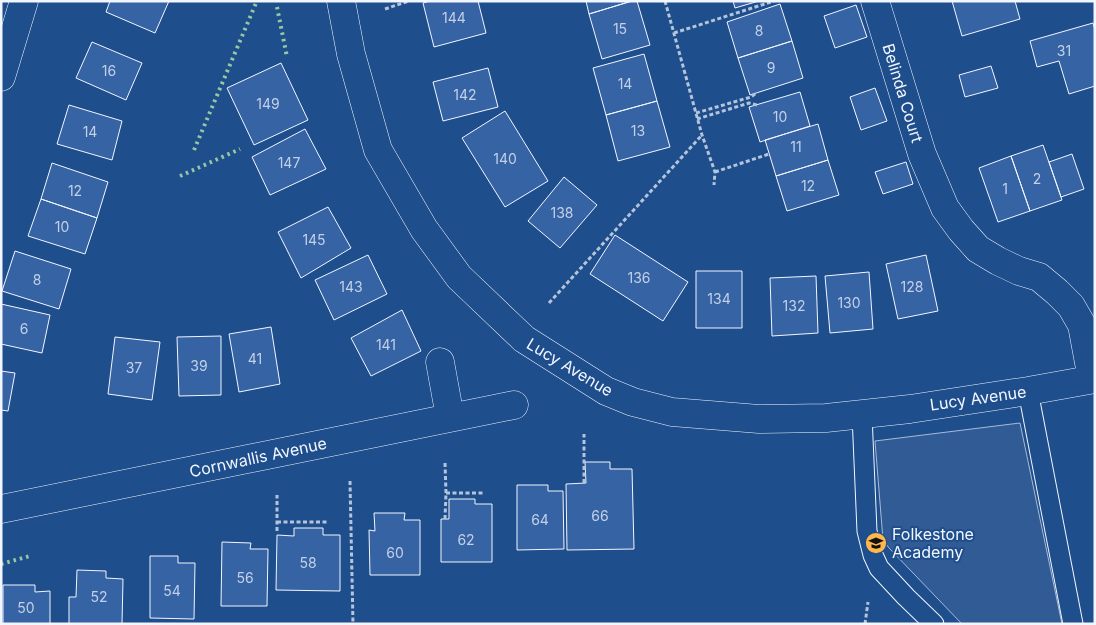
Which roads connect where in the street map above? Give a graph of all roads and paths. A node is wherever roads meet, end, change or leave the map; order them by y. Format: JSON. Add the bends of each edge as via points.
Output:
{"nodes":[{"id":1,"x":24,"y":1,"type":"edge"},
{"id":2,"x":341,"y":1,"type":"edge"},
{"id":3,"x":409,"y":1,"type":"edge"},
{"id":4,"x":665,"y":1,"type":"edge"},
{"id":5,"x":774,"y":1,"type":"edge"},
{"id":6,"x":875,"y":1,"type":"edge"},
{"id":7,"x":385,"y":9,"type":"dead end"},
{"id":8,"x":674,"y":33,"type":"junction"},
{"id":9,"x":1,"y":77,"type":"edge"},
{"id":10,"x":756,"y":93,"type":"dead end"},
{"id":11,"x":757,"y":105,"type":"dead end"},
{"id":12,"x":696,"y":113,"type":"junction"},
{"id":13,"x":697,"y":119,"type":"junction"},
{"id":14,"x":702,"y":135,"type":"junction"},
{"id":15,"x":769,"y":154,"type":"dead end"},
{"id":16,"x":714,"y":172,"type":"junction"},
{"id":17,"x":714,"y":185,"type":"dead end"},
{"id":18,"x":549,"y":303,"type":"dead end"},
{"id":19,"x":440,"y":362,"type":"dead end"},
{"id":20,"x":1093,"y":379,"type":"edge"},
{"id":21,"x":1028,"y":391,"type":"junction"},
{"id":22,"x":514,"y":404,"type":"dead end"},
{"id":23,"x":862,"y":415,"type":"junction"},
{"id":24,"x":450,"y":417,"type":"junction"},
{"id":25,"x":584,"y":434,"type":"dead end"},
{"id":26,"x":445,"y":463,"type":"dead end"},
{"id":27,"x":350,"y":481,"type":"dead end"},
{"id":28,"x":584,"y":483,"type":"dead end"},
{"id":29,"x":446,"y":493,"type":"junction"},
{"id":30,"x":483,"y":493,"type":"dead end"},
{"id":31,"x":277,"y":495,"type":"dead end"},
{"id":32,"x":1,"y":510,"type":"edge"},
{"id":33,"x":445,"y":519,"type":"dead end"},
{"id":34,"x":277,"y":522,"type":"junction"},
{"id":35,"x":329,"y":522,"type":"dead end"},
{"id":36,"x":277,"y":531,"type":"dead end"},
{"id":37,"x":353,"y":624,"type":"edge"},
{"id":38,"x":934,"y":624,"type":"edge"},
{"id":39,"x":1073,"y":624,"type":"edge"}],
"edges":[{"from":1,"to":9,"type":"street"},
{"from":2,"to":23,"type":"street","name":"Lucy Avenue","via":[[351,54],[378,150],[424,229],[459,277],[524,339],[606,391],[672,412],[759,419]]},
{"from":3,"to":7,"type":"path"},
{"from":4,"to":8,"type":"path"},
{"from":5,"to":8,"type":"path"},
{"from":6,"to":20,"type":"street","name":"Belinda Court","via":[[910,119],[945,208],[978,249],[1019,271],[1039,277],[1071,306],[1082,326]]},
{"from":8,"to":12,"type":"path"},
{"from":10,"to":12,"type":"path"},
{"from":11,"to":13,"type":"path","via":[[749,103]]},
{"from":12,"to":13,"type":"path"},
{"from":13,"to":14,"type":"path"},
{"from":14,"to":16,"type":"path"},
{"from":14,"to":18,"type":"path"},
{"from":15,"to":16,"type":"path"},
{"from":16,"to":17,"type":"path"},
{"from":19,"to":24,"type":"street"},
{"from":20,"to":21,"type":"street","name":"Lucy Avenue"},
{"from":21,"to":23,"type":"street","name":"Lucy Avenue"},
{"from":21,"to":39,"type":"lane"},
{"from":22,"to":24,"type":"street","name":"Cornwallis Avenue"},
{"from":23,"to":38,"type":"lane","via":[[867,530],[873,555],[879,568]]},
{"from":24,"to":32,"type":"street","name":"Cornwallis Avenue"},
{"from":25,"to":28,"type":"path"},
{"from":26,"to":29,"type":"path"},
{"from":27,"to":37,"type":"path"},
{"from":29,"to":30,"type":"path"},
{"from":29,"to":33,"type":"path"},
{"from":31,"to":34,"type":"path"},
{"from":34,"to":35,"type":"path"},
{"from":34,"to":36,"type":"path"}]}
